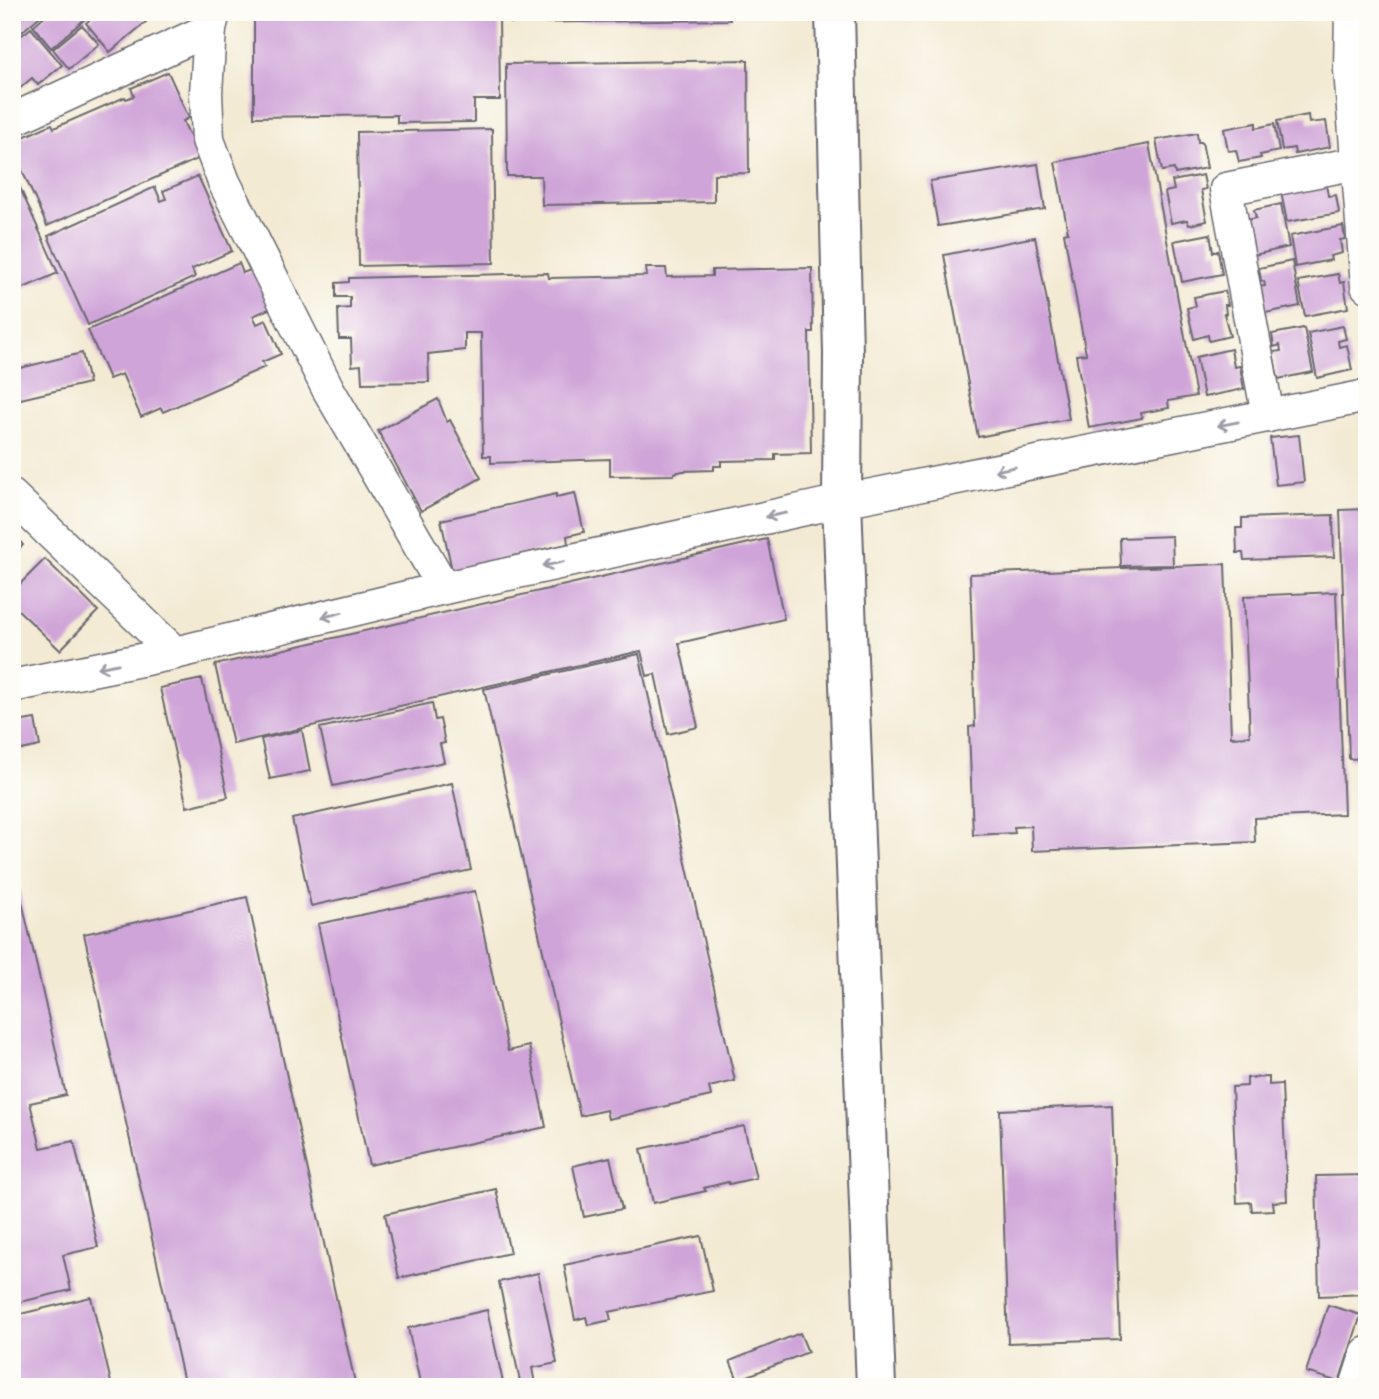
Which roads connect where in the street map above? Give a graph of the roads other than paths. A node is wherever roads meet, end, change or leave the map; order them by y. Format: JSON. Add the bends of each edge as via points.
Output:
{"nodes":[{"id":1,"x":835,"y":12,"type":"edge"},
{"id":2,"x":1351,"y":12,"type":"edge"},
{"id":3,"x":205,"y":19,"type":"edge"},
{"id":4,"x":1358,"y":68,"type":"edge"},
{"id":5,"x":12,"y":120,"type":"edge"},
{"id":6,"x":1361,"y":174,"type":"edge"},
{"id":7,"x":1367,"y":286,"type":"edge"},
{"id":8,"x":1367,"y":396,"type":"edge"},
{"id":9,"x":1268,"y":416,"type":"junction"},
{"id":10,"x":12,"y":496,"type":"edge"},
{"id":11,"x":842,"y":501,"type":"junction"},
{"id":12,"x":444,"y":588,"type":"junction"},
{"id":13,"x":175,"y":653,"type":"junction"},
{"id":14,"x":12,"y":686,"type":"edge"},
{"id":15,"x":1367,"y":1353,"type":"edge"},
{"id":16,"x":876,"y":1387,"type":"edge"},
{"id":17,"x":1356,"y":1387,"type":"edge"}],
"edges":[{"from":1,"to":11,"type":"street"},
{"from":2,"to":4,"type":"street"},
{"from":3,"to":5,"type":"street"},
{"from":3,"to":12,"type":"street","via":[[208,141],[224,183],[328,389]]},
{"from":4,"to":6,"type":"street"},
{"from":6,"to":7,"type":"street"},
{"from":6,"to":9,"type":"street","via":[[1226,189]]},
{"from":8,"to":9,"type":"street"},
{"from":9,"to":11,"type":"street","one_way":true},
{"from":10,"to":13,"type":"street"},
{"from":11,"to":12,"type":"street","one_way":true},
{"from":11,"to":16,"type":"street"},
{"from":12,"to":13,"type":"street","one_way":true},
{"from":13,"to":14,"type":"street","one_way":true},
{"from":15,"to":17,"type":"street"}]}
